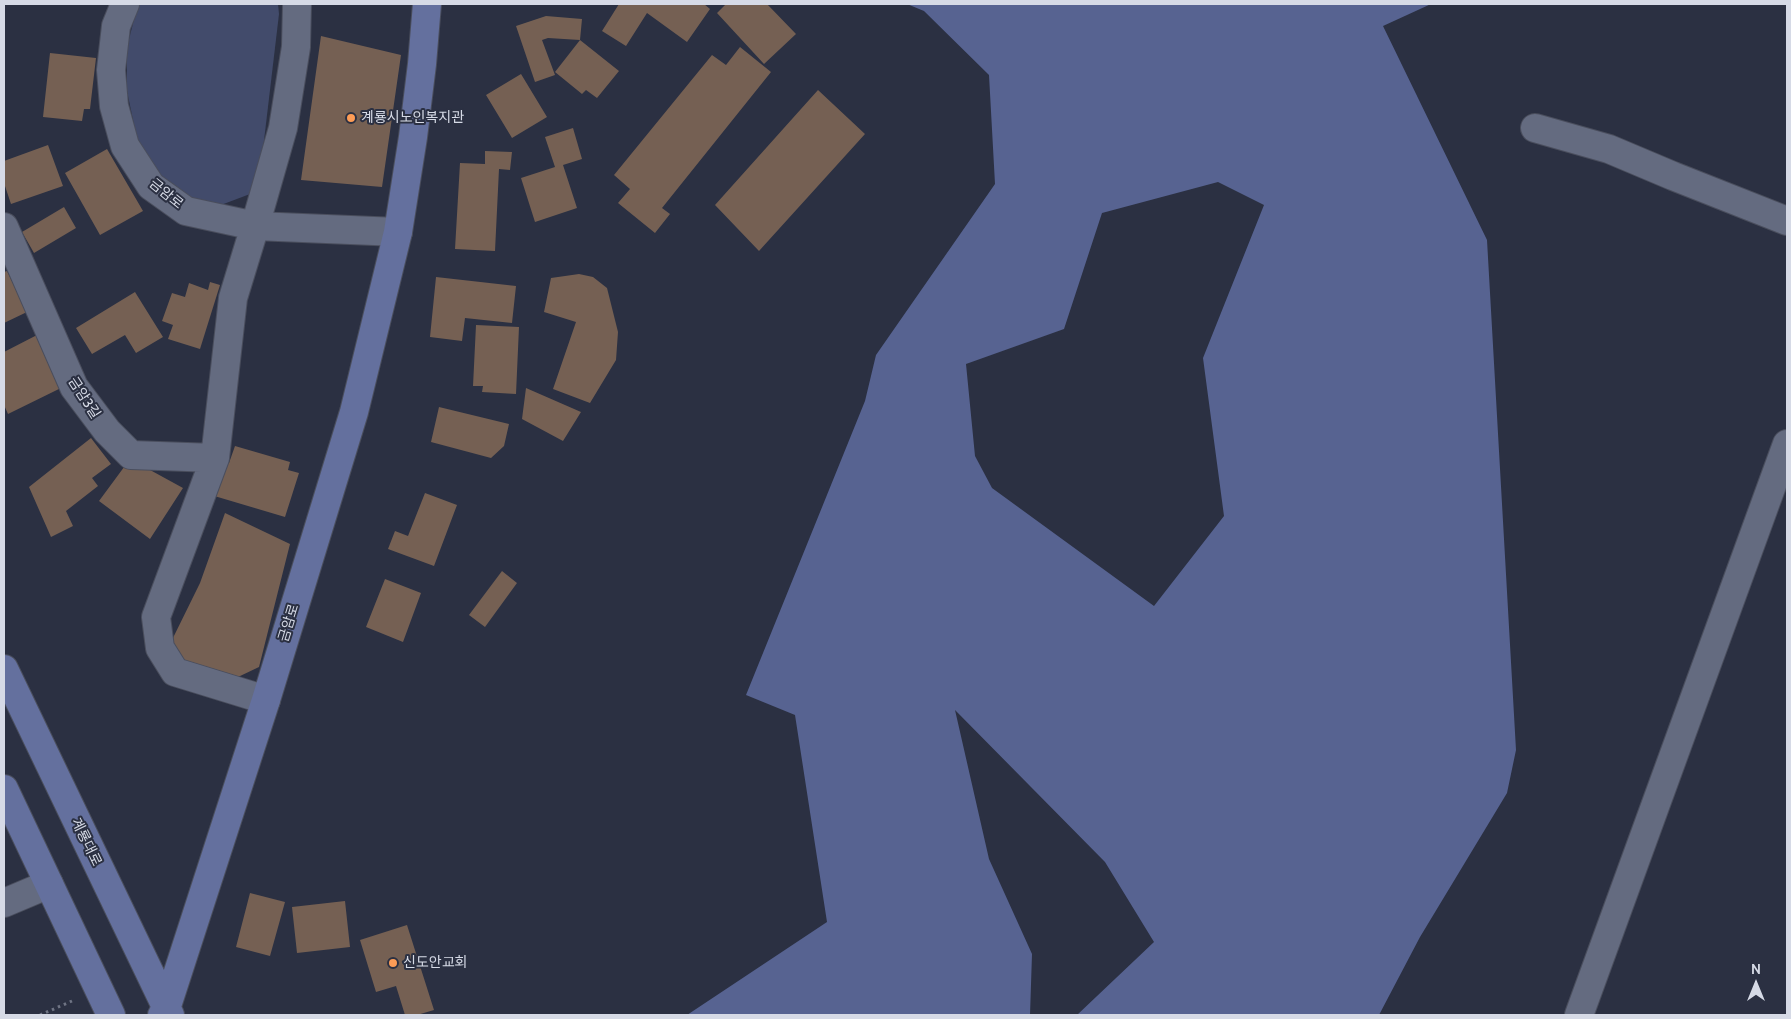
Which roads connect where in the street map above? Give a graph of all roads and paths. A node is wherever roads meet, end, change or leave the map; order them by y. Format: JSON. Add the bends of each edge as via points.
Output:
{"nodes":[{"id":1,"x":125,"y":4,"type":"edge"},
{"id":2,"x":297,"y":4,"type":"edge"},
{"id":3,"x":427,"y":4,"type":"edge"},
{"id":4,"x":1534,"y":128,"type":"dead end"},
{"id":5,"x":1787,"y":221,"type":"edge"},
{"id":6,"x":255,"y":226,"type":"junction"},
{"id":7,"x":4,"y":227,"type":"edge"},
{"id":8,"x":398,"y":232,"type":"junction"},
{"id":9,"x":1787,"y":444,"type":"edge"},
{"id":10,"x":215,"y":458,"type":"junction"},
{"id":11,"x":4,"y":669,"type":"edge"},
{"id":12,"x":266,"y":700,"type":"junction"},
{"id":13,"x":4,"y":790,"type":"edge"},
{"id":14,"x":50,"y":884,"type":"junction"},
{"id":15,"x":4,"y":903,"type":"edge"},
{"id":16,"x":166,"y":1013,"type":"edge"},
{"id":17,"x":111,"y":1015,"type":"edge"},
{"id":18,"x":1579,"y":1015,"type":"edge"}],
"edges":[{"from":1,"to":6,"type":"street","name":"금암로","via":[[116,26],[111,70],[114,106],[125,146],[151,186],[186,211]]},
{"from":2,"to":6,"type":"street","via":[[296,47],[283,128]]},
{"from":3,"to":8,"type":"street","name":"금암로","via":[[414,137]]},
{"from":4,"to":5,"type":"street","via":[[1609,149]]},
{"from":6,"to":8,"type":"street","name":"금암로"},
{"from":6,"to":10,"type":"street","via":[[233,298]]},
{"from":7,"to":10,"type":"street","name":"금암3길","via":[[74,386],[107,431],[131,455]]},
{"from":8,"to":12,"type":"street","name":"금암로","via":[[354,412]]},
{"from":9,"to":18,"type":"street"},
{"from":10,"to":12,"type":"street","via":[[156,617],[160,648],[175,672]]},
{"from":11,"to":16,"type":"street","name":"계룡대로"},
{"from":12,"to":16,"type":"street","name":"금암로"},
{"from":13,"to":14,"type":"street"},
{"from":14,"to":15,"type":"street"},
{"from":14,"to":17,"type":"street"}]}
